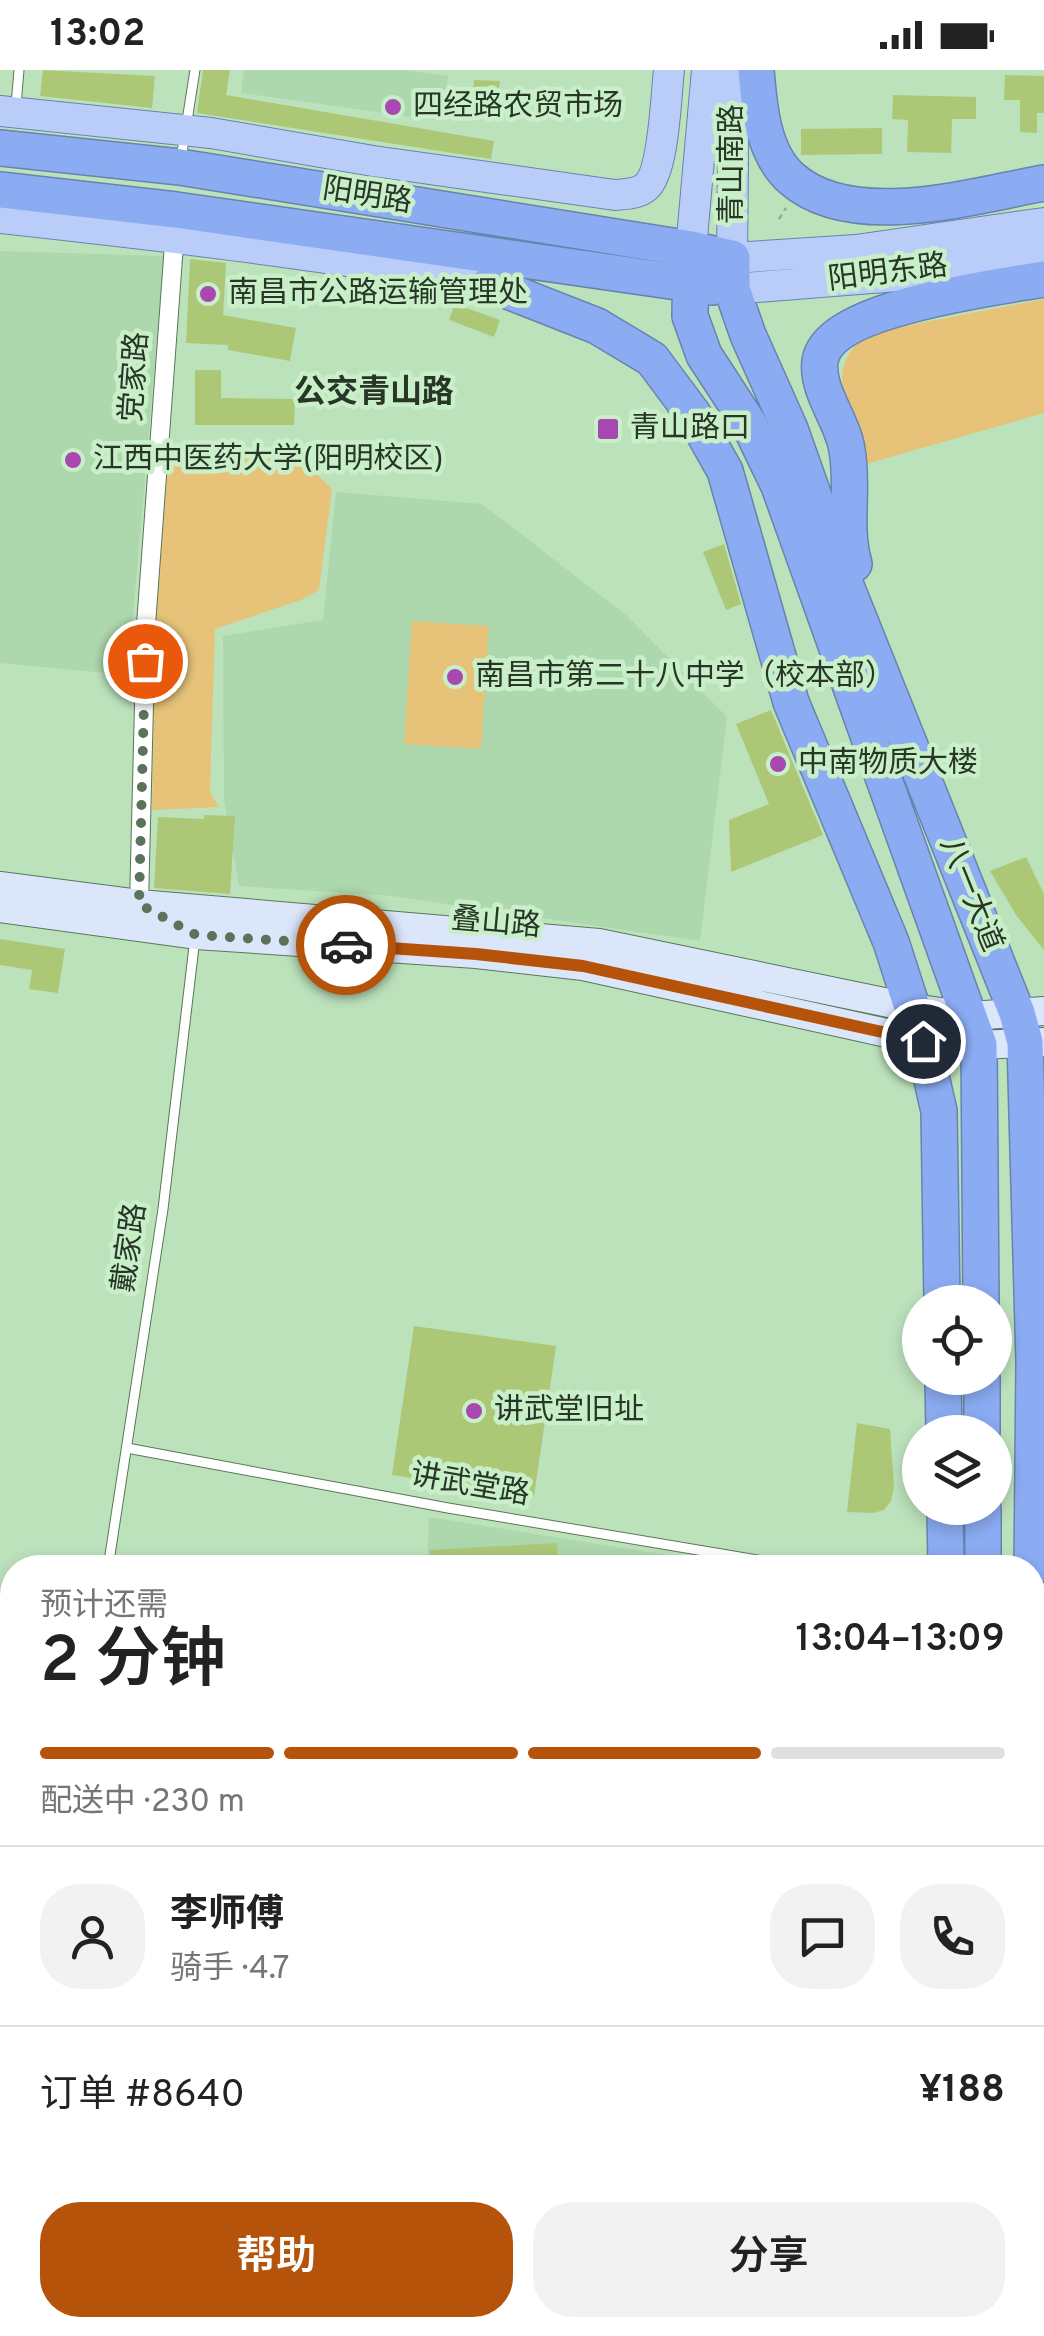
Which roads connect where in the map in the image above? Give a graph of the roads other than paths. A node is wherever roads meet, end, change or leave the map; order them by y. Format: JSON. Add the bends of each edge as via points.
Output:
{"nodes":[{"id":1,"x":20,"y":70,"type":"edge"},
{"id":2,"x":195,"y":70,"type":"edge"},
{"id":3,"x":670,"y":70,"type":"edge"},
{"id":4,"x":707,"y":70,"type":"edge"},
{"id":5,"x":734,"y":70,"type":"edge"},
{"id":6,"x":756,"y":70,"type":"edge"},
{"id":7,"x":7,"y":112,"type":"edge"},
{"id":8,"x":186,"y":131,"type":"junction"},
{"id":9,"x":0,"y":148,"type":"edge"},
{"id":10,"x":180,"y":167,"type":"junction"},
{"id":11,"x":1044,"y":183,"type":"edge"},
{"id":12,"x":0,"y":190,"type":"edge"},
{"id":13,"x":0,"y":218,"type":"edge"},
{"id":14,"x":1044,"y":222,"type":"edge"},
{"id":15,"x":175,"y":224,"type":"junction"},
{"id":16,"x":691,"y":249,"type":"junction"},
{"id":17,"x":1044,"y":251,"type":"edge"},
{"id":18,"x":732,"y":274,"type":"junction"},
{"id":19,"x":1044,"y":279,"type":"edge"},
{"id":20,"x":490,"y":284,"type":"joint"},
{"id":21,"x":690,"y":284,"type":"junction"},
{"id":22,"x":0,"y":886,"type":"edge"},
{"id":23,"x":139,"y":904,"type":"junction"},
{"id":24,"x":0,"y":908,"type":"edge"},
{"id":25,"x":196,"y":935,"type":"junction"},
{"id":26,"x":918,"y":1025,"type":"junction"},
{"id":27,"x":1036,"y":1029,"type":"edge"},
{"id":28,"x":974,"y":1031,"type":"junction"},
{"id":29,"x":942,"y":1285,"type":"edge"},
{"id":30,"x":981,"y":1285,"type":"edge"},
{"id":31,"x":127,"y":1448,"type":"junction"},
{"id":32,"x":945,"y":1525,"type":"edge"},
{"id":33,"x":983,"y":1525,"type":"edge"},
{"id":34,"x":110,"y":1555,"type":"edge"},
{"id":35,"x":728,"y":1555,"type":"edge"},
{"id":36,"x":946,"y":1555,"type":"edge"},
{"id":37,"x":984,"y":1555,"type":"edge"},
{"id":38,"x":1032,"y":1555,"type":"edge"}],
"edges":[{"from":1,"to":7,"type":"lane"},
{"from":2,"to":8,"type":"lane"},
{"from":3,"to":8,"type":"main road","via":[[652,180],[635,193]]},
{"from":4,"to":16,"type":"main road","name":"青山南路"},
{"from":5,"to":18,"type":"main road","name":"青山南路"},
{"from":6,"to":11,"type":"highway","via":[[774,154],[791,178],[822,196],[897,207]]},
{"from":7,"to":8,"type":"main road"},
{"from":8,"to":10,"type":"lane"},
{"from":9,"to":10,"type":"highway","name":"阳明路"},
{"from":10,"to":16,"type":"highway","name":"阳明路"},
{"from":12,"to":15,"type":"highway","name":"阳明路"},
{"from":13,"to":15,"type":"main road"},
{"from":14,"to":18,"type":"main road","name":"阳明东路"},
{"from":15,"to":20,"type":"main road"},
{"from":15,"to":21,"type":"highway","name":"阳明路"},
{"from":15,"to":23,"type":"street","name":"党家路","via":[[146,625]]},
{"from":16,"to":18,"type":"highway","name":"阳明路"},
{"from":16,"to":21,"type":"highway","name":"八一大道"},
{"from":17,"to":18,"type":"main road","name":"阳明东路","via":[[897,276]]},
{"from":18,"to":21,"type":"highway","name":"阳明路"},
{"from":18,"to":27,"type":"highway","name":"八一大道","via":[[748,335],[842,576]]},
{"from":19,"to":27,"type":"highway","via":[[870,317],[846,328],[820,360],[846,442],[852,479],[846,538],[865,599],[910,726],[1023,972]]},
{"from":20,"to":26,"type":"highway","via":[[597,326],[652,359],[692,414],[725,472],[791,702],[891,942]]},
{"from":21,"to":28,"type":"highway","name":"八一大道","via":[[690,316],[704,355],[779,486]]},
{"from":22,"to":23,"type":"main road","name":"叠山路"},
{"from":23,"to":25,"type":"street"},
{"from":23,"to":26,"type":"main road","name":"叠山路","via":[[599,943]]},
{"from":24,"to":25,"type":"main road","name":"叠山路"},
{"from":25,"to":26,"type":"main road","name":"叠山路","via":[[583,966]]},
{"from":25,"to":31,"type":"lane","name":"戴家路"},
{"from":26,"to":28,"type":"main road","name":"叠山路"},
{"from":26,"to":29,"type":"highway","via":[[940,1111]]},
{"from":27,"to":28,"type":"main road","name":"叠山路"},
{"from":27,"to":38,"type":"highway","name":"八一大道"},
{"from":28,"to":30,"type":"highway","name":"八一大道"},
{"from":31,"to":34,"type":"lane","name":"戴家路"},
{"from":31,"to":35,"type":"lane","name":"讲武堂路"},
{"from":32,"to":36,"type":"highway"},
{"from":33,"to":37,"type":"highway"}]}
